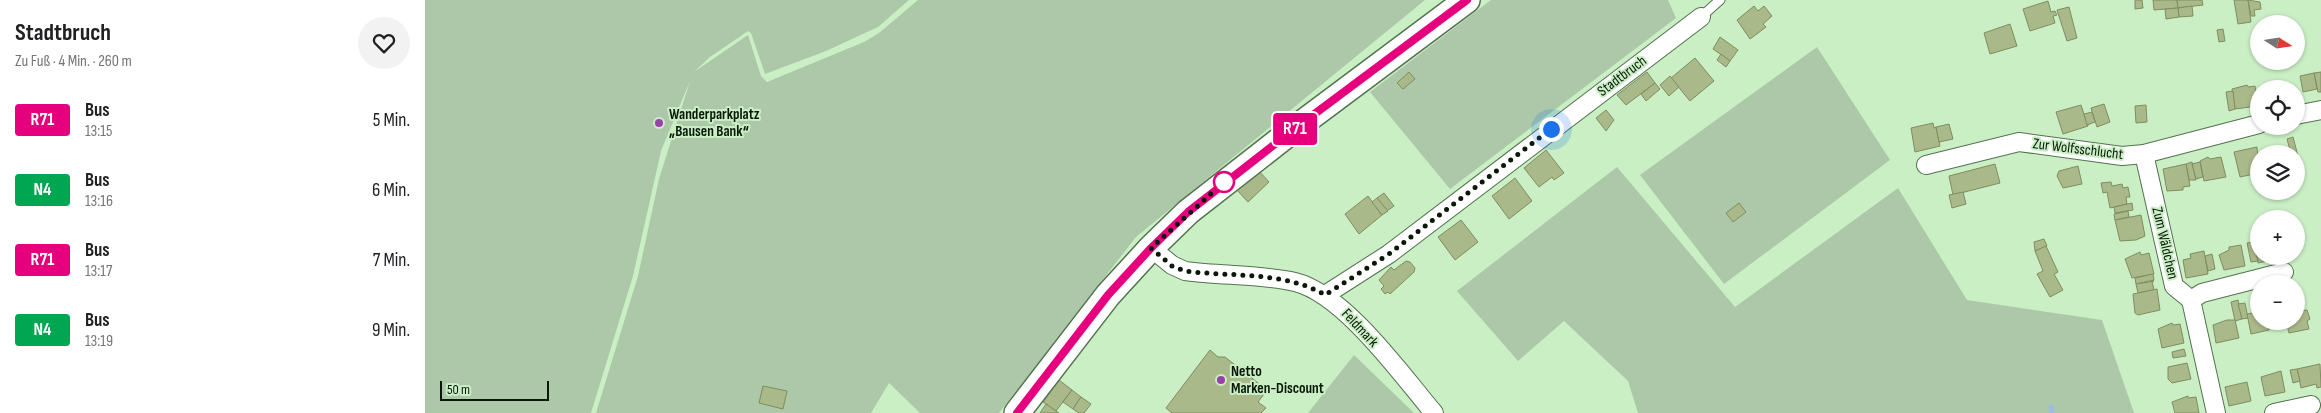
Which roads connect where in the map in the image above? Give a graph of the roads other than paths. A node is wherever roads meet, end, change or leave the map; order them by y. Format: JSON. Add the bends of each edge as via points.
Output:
{"nodes":[{"id":1,"x":1467,"y":0,"type":"edge"},
{"id":2,"x":1720,"y":0,"type":"edge"},
{"id":3,"x":1701,"y":17,"type":"joint"},
{"id":4,"x":2321,"y":110,"type":"edge"},
{"id":5,"x":2305,"y":113,"type":"edge"},
{"id":6,"x":2250,"y":126,"type":"edge"},
{"id":7,"x":2145,"y":154,"type":"junction"},
{"id":8,"x":1926,"y":165,"type":"dead end"},
{"id":9,"x":1151,"y":248,"type":"junction"},
{"id":10,"x":2285,"y":272,"type":"dead end"},
{"id":11,"x":1325,"y":295,"type":"junction"},
{"id":12,"x":2191,"y":300,"type":"junction"},
{"id":13,"x":2311,"y":405,"type":"dead end"},
{"id":14,"x":1017,"y":413,"type":"edge"},
{"id":15,"x":1434,"y":413,"type":"edge"},
{"id":16,"x":2216,"y":413,"type":"edge"},
{"id":17,"x":2274,"y":413,"type":"edge"}],
"edges":[{"from":1,"to":9,"type":"street","via":[[1221,185]]},
{"from":2,"to":3,"type":"lane"},
{"from":3,"to":11,"type":"street","name":"Stadtbruch","via":[[1389,254]]},
{"from":4,"to":5,"type":"street"},
{"from":6,"to":7,"type":"street","name":"Zur Wolfsschlucht"},
{"from":7,"to":8,"type":"street","name":"Zur Wolfsschlucht","via":[[2122,156],[2019,142]]},
{"from":7,"to":12,"type":"street","name":"Zum Wäldchen","via":[[2174,286]]},
{"from":9,"to":11,"type":"street","name":"Feldmark","via":[[1172,266],[1185,271],[1287,281]]},
{"from":9,"to":14,"type":"street","via":[[1108,295]]},
{"from":10,"to":12,"type":"street","via":[[2202,292]]},
{"from":11,"to":15,"type":"street","name":"Feldmark","via":[[1354,320]]},
{"from":12,"to":16,"type":"street"},
{"from":13,"to":17,"type":"street"}]}
